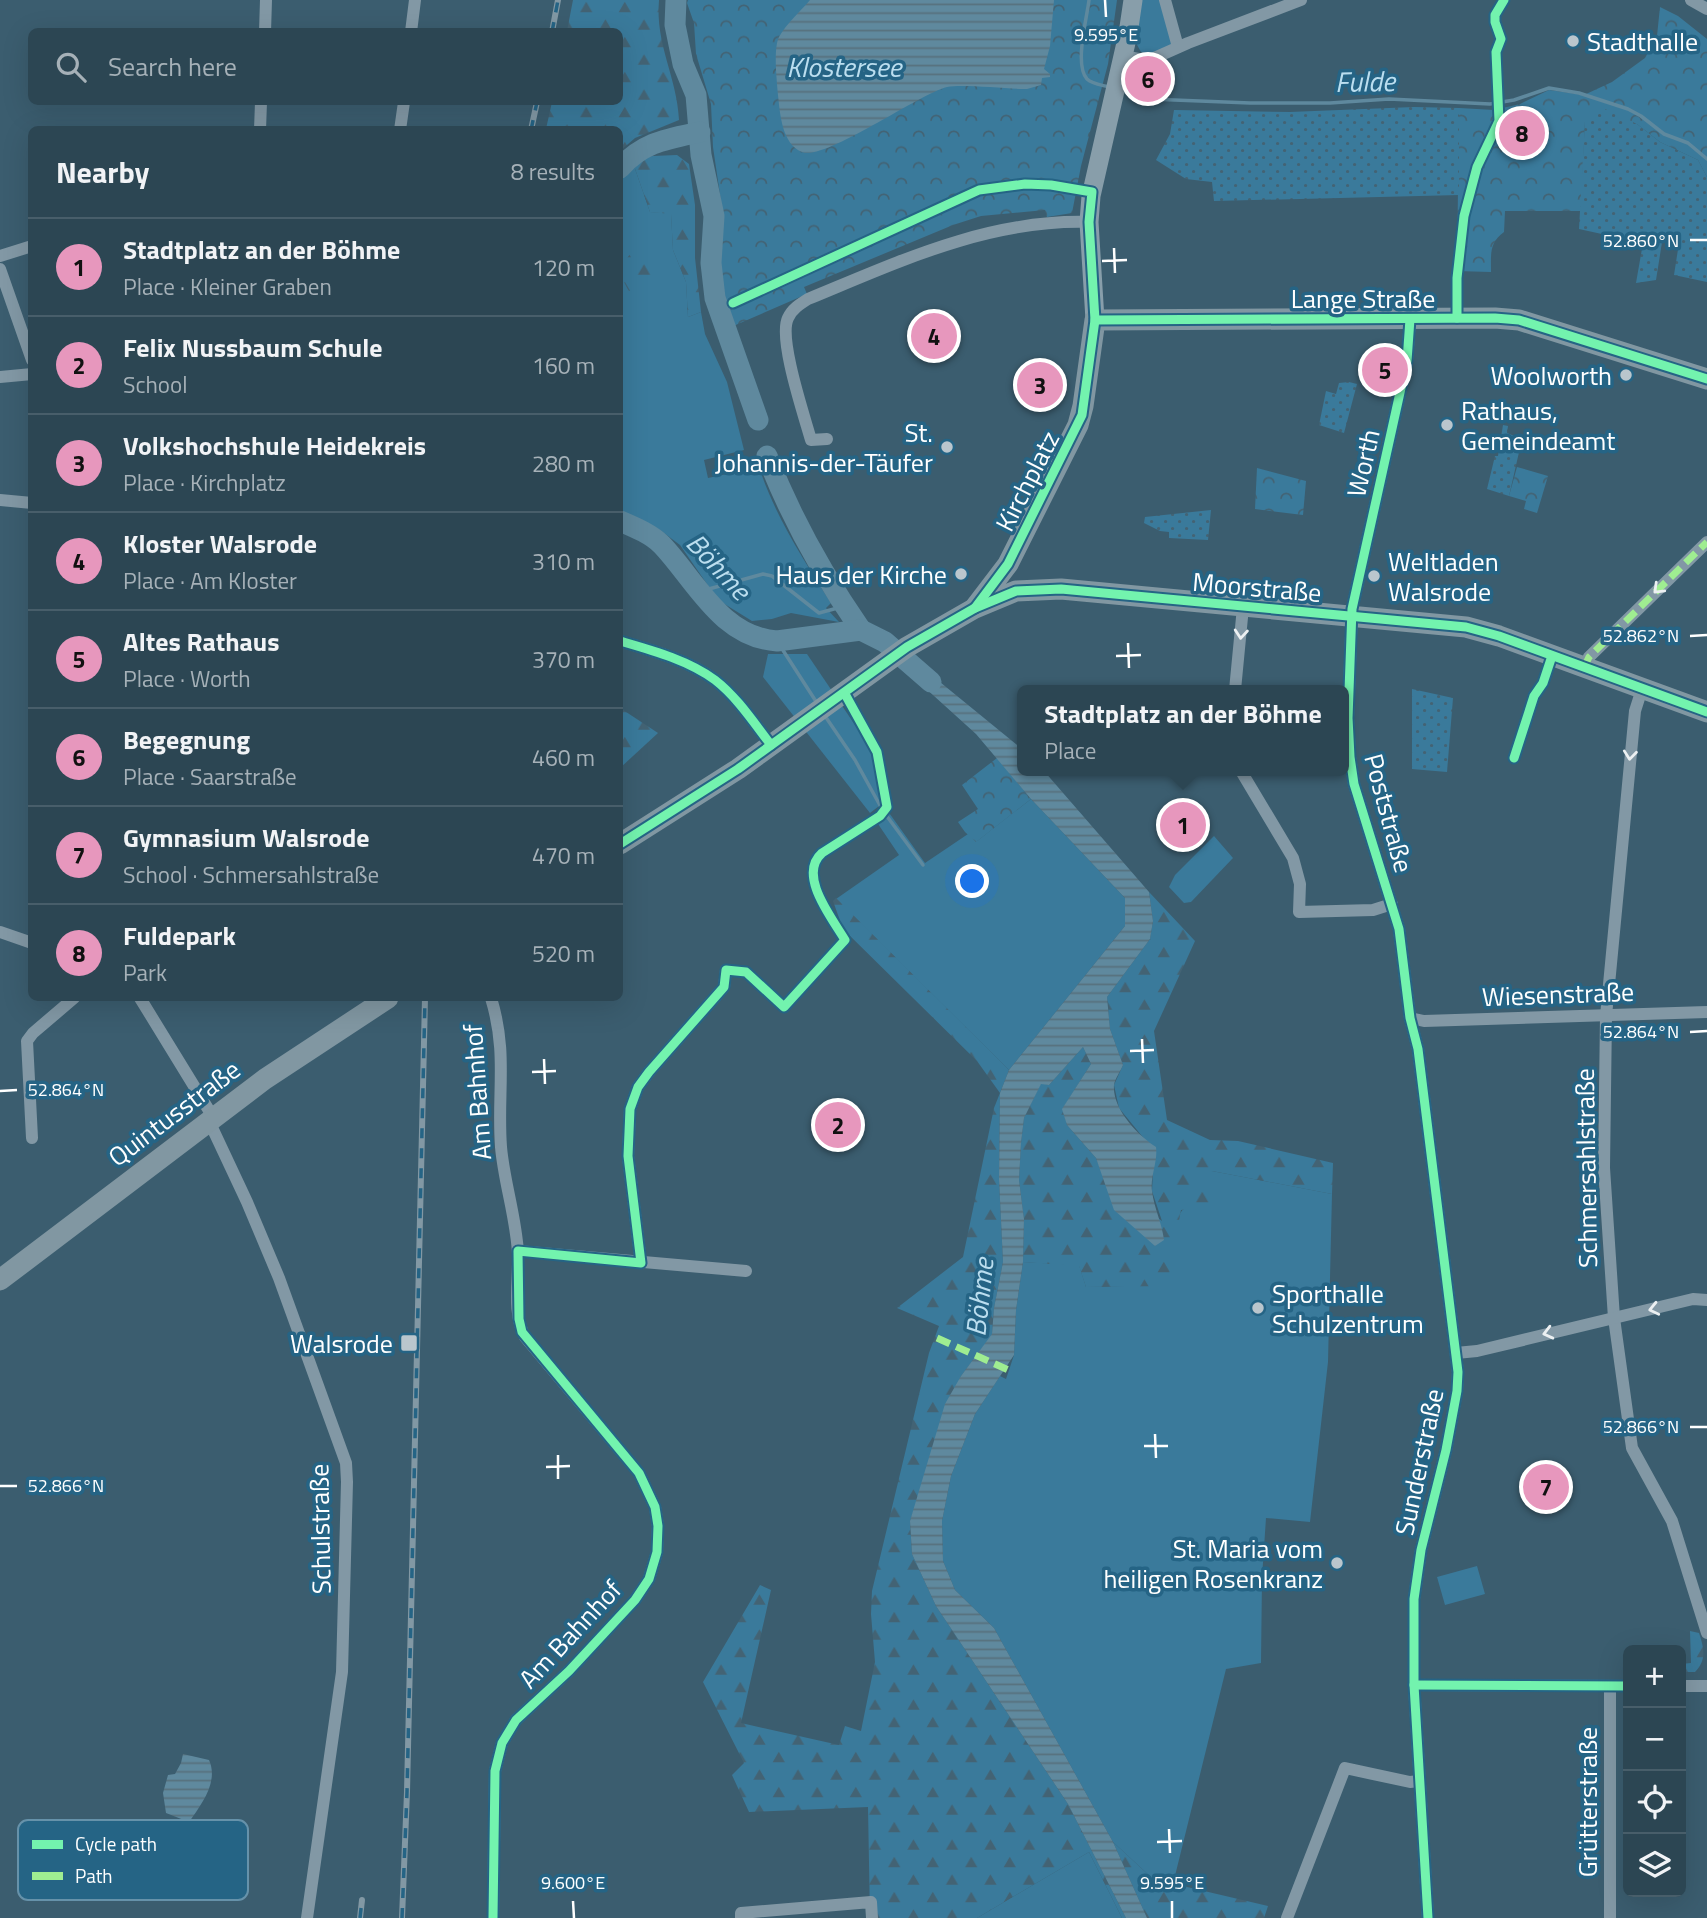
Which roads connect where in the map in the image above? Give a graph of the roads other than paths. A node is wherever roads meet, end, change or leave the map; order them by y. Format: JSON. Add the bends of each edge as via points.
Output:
{"nodes":[{"id":1,"x":266,"y":0,"type":"edge"},
{"id":2,"x":415,"y":0,"type":"edge"},
{"id":3,"x":1133,"y":0,"type":"edge"},
{"id":4,"x":1165,"y":0,"type":"edge"},
{"id":5,"x":1301,"y":0,"type":"edge"},
{"id":6,"x":1691,"y":0,"type":"edge"},
{"id":7,"x":1707,"y":9,"type":"edge"},
{"id":8,"x":265,"y":28,"type":"edge"},
{"id":9,"x":412,"y":28,"type":"edge"},
{"id":10,"x":1178,"y":47,"type":"junction"},
{"id":11,"x":1123,"y":56,"type":"junction"},
{"id":12,"x":261,"y":105,"type":"edge"},
{"id":13,"x":404,"y":105,"type":"edge"},
{"id":14,"x":260,"y":126,"type":"edge"},
{"id":15,"x":401,"y":126,"type":"edge"},
{"id":16,"x":1089,"y":222,"type":"junction"},
{"id":17,"x":28,"y":247,"type":"edge"},
{"id":18,"x":0,"y":256,"type":"edge"},
{"id":19,"x":0,"y":269,"type":"edge"},
{"id":20,"x":1410,"y":319,"type":"junction"},
{"id":21,"x":1095,"y":320,"type":"junction"},
{"id":22,"x":28,"y":349,"type":"edge"},
{"id":23,"x":28,"y":374,"type":"edge"},
{"id":24,"x":0,"y":377,"type":"edge"},
{"id":25,"x":1707,"y":379,"type":"edge"},
{"id":26,"x":827,"y":439,"type":"dead end"},
{"id":27,"x":0,"y":500,"type":"edge"},
{"id":28,"x":28,"y":503,"type":"edge"},
{"id":29,"x":1707,"y":542,"type":"edge"},
{"id":30,"x":1004,"y":570,"type":"junction"},
{"id":31,"x":1008,"y":594,"type":"junction"},
{"id":32,"x":1243,"y":607,"type":"junction"},
{"id":33,"x":975,"y":608,"type":"junction"},
{"id":34,"x":1352,"y":616,"type":"junction"},
{"id":35,"x":623,"y":642,"type":"edge"},
{"id":36,"x":1584,"y":668,"type":"junction"},
{"id":37,"x":1236,"y":685,"type":"edge"},
{"id":38,"x":1642,"y":689,"type":"junction"},
{"id":39,"x":1349,"y":692,"type":"edge"},
{"id":40,"x":1707,"y":712,"type":"edge"},
{"id":41,"x":1349,"y":736,"type":"edge"},
{"id":42,"x":771,"y":746,"type":"junction"},
{"id":43,"x":1244,"y":776,"type":"edge"},
{"id":44,"x":623,"y":842,"type":"edge"},
{"id":45,"x":1392,"y":904,"type":"junction"},
{"id":46,"x":0,"y":932,"type":"edge"},
{"id":47,"x":28,"y":942,"type":"edge"},
{"id":48,"x":726,"y":970,"type":"dead end"},
{"id":49,"x":71,"y":1001,"type":"edge"},
{"id":50,"x":142,"y":1001,"type":"edge"},
{"id":51,"x":383,"y":1001,"type":"edge"},
{"id":52,"x":492,"y":1001,"type":"edge"},
{"id":53,"x":1707,"y":1013,"type":"edge"},
{"id":54,"x":1606,"y":1016,"type":"junction"},
{"id":55,"x":1410,"y":1018,"type":"junction"},
{"id":56,"x":211,"y":1119,"type":"junction"},
{"id":57,"x":32,"y":1139,"type":"dead end"},
{"id":58,"x":518,"y":1251,"type":"junction"},
{"id":59,"x":641,"y":1263,"type":"junction"},
{"id":60,"x":746,"y":1271,"type":"dead end"},
{"id":61,"x":0,"y":1280,"type":"edge"},
{"id":62,"x":1707,"y":1300,"type":"edge"},
{"id":63,"x":1614,"y":1318,"type":"junction"},
{"id":64,"x":1456,"y":1353,"type":"junction"},
{"id":65,"x":1707,"y":1633,"type":"edge"},
{"id":66,"x":1414,"y":1685,"type":"junction"},
{"id":67,"x":1610,"y":1686,"type":"junction"},
{"id":68,"x":1623,"y":1686,"type":"edge"},
{"id":69,"x":1686,"y":1686,"type":"edge"},
{"id":70,"x":1707,"y":1686,"type":"edge"},
{"id":71,"x":1419,"y":1781,"type":"junction"},
{"id":72,"x":307,"y":1918,"type":"edge"},
{"id":73,"x":494,"y":1918,"type":"edge"},
{"id":74,"x":741,"y":1918,"type":"edge"},
{"id":75,"x":872,"y":1918,"type":"edge"},
{"id":76,"x":1287,"y":1918,"type":"edge"},
{"id":77,"x":1428,"y":1918,"type":"edge"},
{"id":78,"x":1610,"y":1918,"type":"edge"}],
"edges":[{"from":1,"to":8,"type":"street"},
{"from":2,"to":9,"type":"street"},
{"from":3,"to":11,"type":"main road"},
{"from":4,"to":10,"type":"street"},
{"from":5,"to":10,"type":"street"},
{"from":6,"to":7,"type":"street"},
{"from":10,"to":11,"type":"street","via":[[1152,59]]},
{"from":11,"to":16,"type":"main road","via":[[1095,172]]},
{"from":12,"to":14,"type":"street"},
{"from":13,"to":15,"type":"street"},
{"from":16,"to":21,"type":"main road"},
{"from":16,"to":26,"type":"street","via":[[967,237],[796,307],[787,319],[790,362],[811,440]]},
{"from":17,"to":18,"type":"street"},
{"from":19,"to":22,"type":"street"},
{"from":20,"to":21,"type":"main road","name":"Lange Straße"},
{"from":20,"to":25,"type":"main road","name":"Lange Straße","via":[[1519,320]]},
{"from":20,"to":34,"type":"street","name":"Worth","via":[[1407,361]]},
{"from":21,"to":30,"type":"main road","name":"Kirchplatz","via":[[1078,425]]},
{"from":23,"to":24,"type":"street"},
{"from":27,"to":28,"type":"street"},
{"from":29,"to":36,"type":"street","one_way":true,"via":[[1589,657]]},
{"from":30,"to":31,"type":"main road"},
{"from":30,"to":33,"type":"main road","name":"Kirchplatz"},
{"from":31,"to":32,"type":"main road","name":"Moorstraße","via":[[1061,589]]},
{"from":31,"to":33,"type":"main road"},
{"from":32,"to":34,"type":"main road","name":"Moorstraße"},
{"from":32,"to":37,"type":"street","one_way":true},
{"from":33,"to":42,"type":"main road","via":[[906,648]]},
{"from":34,"to":36,"type":"main road","name":"Moorstraße","via":[[1466,627]]},
{"from":34,"to":39,"type":"street","name":"Poststraße"},
{"from":35,"to":42,"type":"street","via":[[678,661],[716,681]]},
{"from":36,"to":38,"type":"main road","name":"Moorstraße"},
{"from":38,"to":40,"type":"main road","name":"Moorstraße"},
{"from":38,"to":54,"type":"street","name":"Schmersahlstraße","one_way":true,"via":[[1633,724]]},
{"from":41,"to":45,"type":"street","name":"Poststraße","via":[[1355,789]]},
{"from":42,"to":44,"type":"main road"},
{"from":43,"to":45,"type":"street","via":[[1293,858],[1300,884],[1299,912],[1373,910]]},
{"from":45,"to":55,"type":"street","name":"Poststraße"},
{"from":46,"to":47,"type":"street"},
{"from":48,"to":59,"type":"street","via":[[724,988],[649,1072],[630,1110],[628,1156]]},
{"from":49,"to":57,"type":"street","via":[[27,1041]]},
{"from":50,"to":56,"type":"street","name":"Schulstraße"},
{"from":51,"to":56,"type":"main road","name":"Quintusstraße"},
{"from":52,"to":58,"type":"street","name":"Am Bahnhof","via":[[502,1058],[501,1144]]},
{"from":53,"to":54,"type":"street","name":"Wiesenstraße"},
{"from":54,"to":55,"type":"street","name":"Wiesenstraße"},
{"from":54,"to":63,"type":"street","name":"Schmersahlstraße","via":[[1604,1168]]},
{"from":55,"to":64,"type":"street","name":"Sunderstraße","via":[[1418,1049]]},
{"from":56,"to":61,"type":"main road","name":"Quintusstraße"},
{"from":56,"to":72,"type":"street","name":"Schulstraße","via":[[279,1278],[345,1463],[342,1672]]},
{"from":58,"to":59,"type":"street"},
{"from":58,"to":73,"type":"street","name":"Am Bahnhof","via":[[522,1332],[639,1473],[655,1507],[658,1526],[649,1579],[635,1600],[516,1720],[502,1743],[495,1771]]},
{"from":59,"to":60,"type":"street"},
{"from":62,"to":63,"type":"street","one_way":true,"via":[[1693,1299]]},
{"from":63,"to":64,"type":"street","one_way":true},
{"from":63,"to":65,"type":"street","name":"Schmersahlstraße","via":[[1632,1448],[1672,1521]]},
{"from":64,"to":66,"type":"street","name":"Sunderstraße","via":[[1457,1391],[1414,1599]]},
{"from":66,"to":67,"type":"street"},
{"from":66,"to":71,"type":"street","name":"Sunderstraße"},
{"from":67,"to":68,"type":"street"},
{"from":67,"to":78,"type":"street","name":"Grütterstraße"},
{"from":69,"to":70,"type":"street"},
{"from":71,"to":76,"type":"street","via":[[1345,1768]]},
{"from":71,"to":77,"type":"street","name":"Sunderstraße"},
{"from":74,"to":75,"type":"street","via":[[741,1913],[871,1902]]}]}
